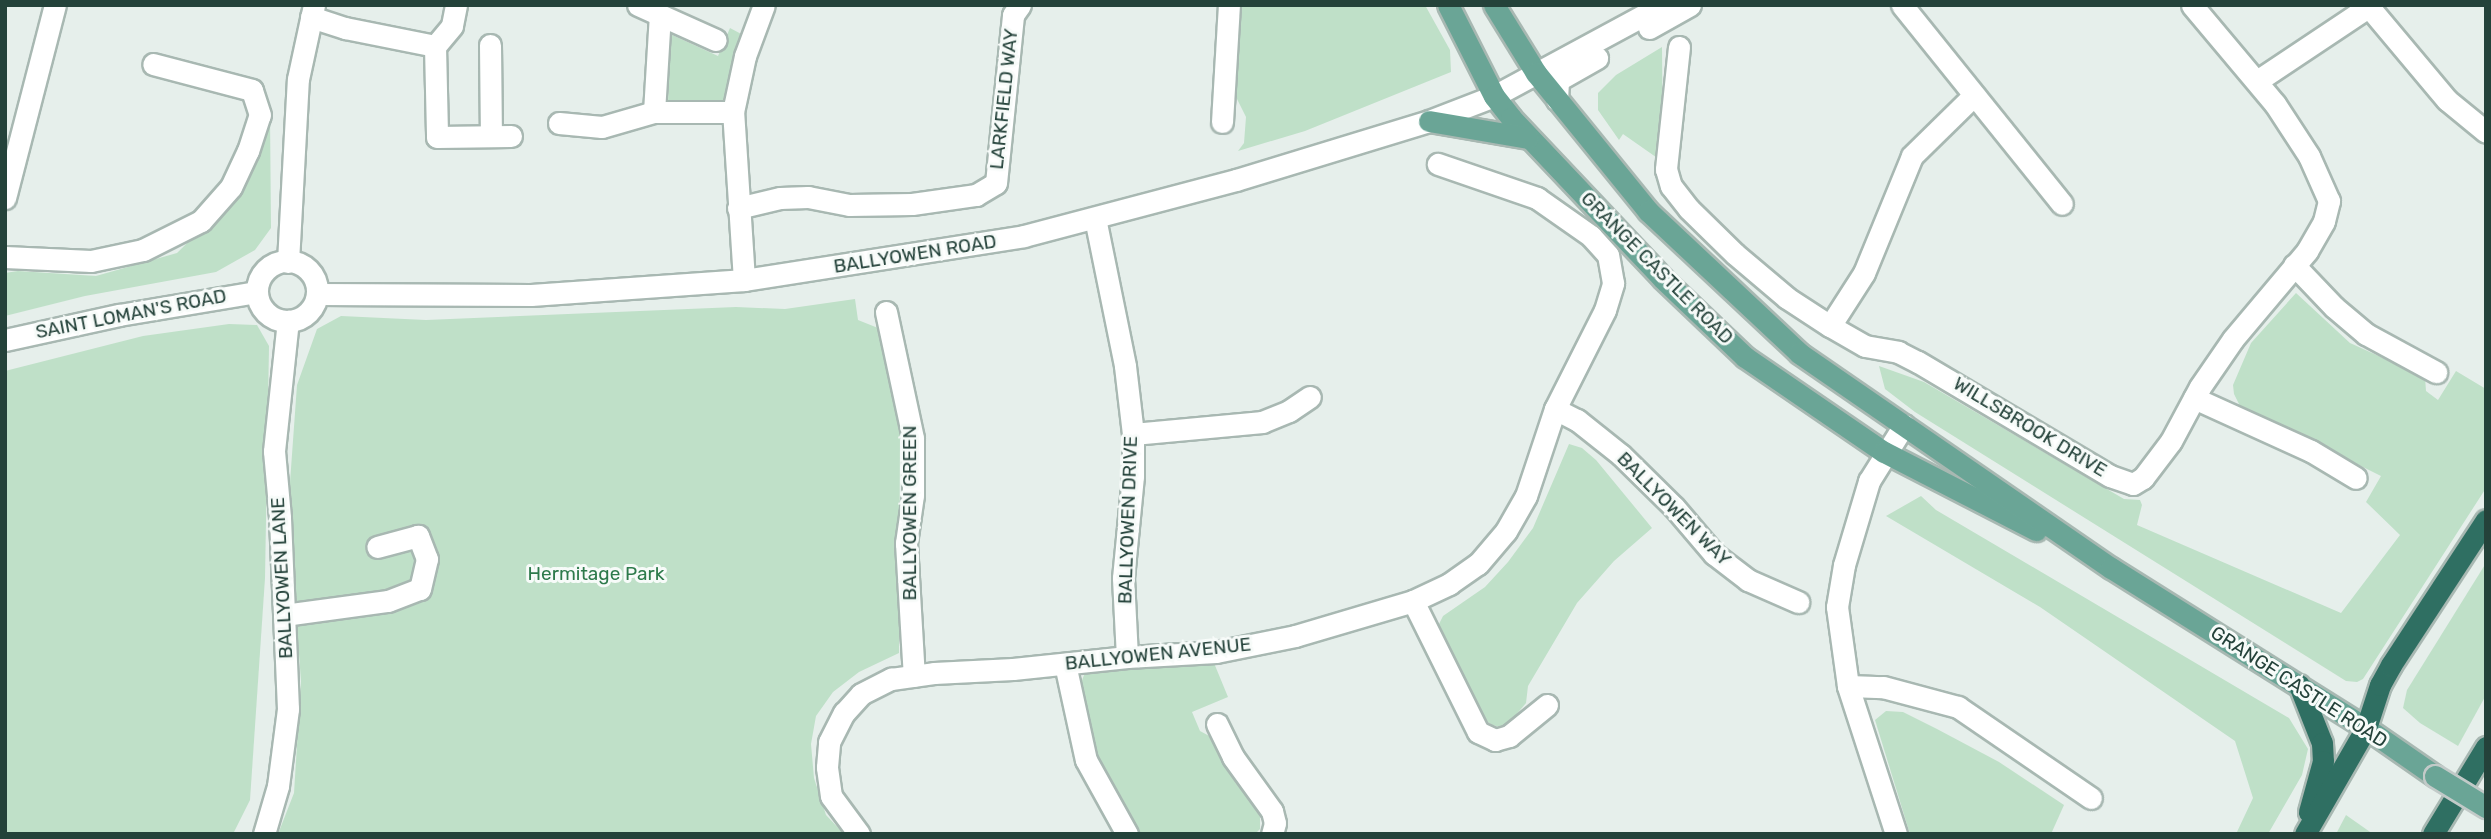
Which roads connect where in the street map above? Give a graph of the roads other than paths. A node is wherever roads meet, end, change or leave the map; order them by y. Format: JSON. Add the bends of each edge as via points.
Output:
{"nodes":[{"id":1,"x":55,"y":5,"type":"edge"},
{"id":2,"x":456,"y":5,"type":"edge"},
{"id":3,"x":638,"y":5,"type":"edge"},
{"id":4,"x":764,"y":5,"type":"edge"},
{"id":5,"x":1020,"y":5,"type":"edge"},
{"id":6,"x":1230,"y":5,"type":"edge"},
{"id":7,"x":1448,"y":5,"type":"edge"},
{"id":8,"x":1494,"y":5,"type":"edge"},
{"id":9,"x":1662,"y":5,"type":"edge"},
{"id":10,"x":1690,"y":5,"type":"edge"},
{"id":11,"x":1902,"y":5,"type":"edge"},
{"id":12,"x":2192,"y":5,"type":"edge"},
{"id":13,"x":2370,"y":6,"type":"edge"},
{"id":14,"x":312,"y":11,"type":"edge"},
{"id":15,"x":660,"y":15,"type":"junction"},
{"id":16,"x":716,"y":40,"type":"dead end"},
{"id":17,"x":489,"y":45,"type":"dead end"},
{"id":18,"x":435,"y":46,"type":"junction"},
{"id":19,"x":1679,"y":47,"type":"dead end"},
{"id":20,"x":153,"y":64,"type":"dead end"},
{"id":21,"x":1536,"y":73,"type":"junction"},
{"id":22,"x":2256,"y":81,"type":"junction"},
{"id":23,"x":1974,"y":95,"type":"junction"},
{"id":24,"x":1494,"y":96,"type":"junction"},
{"id":25,"x":1557,"y":100,"type":"junction"},
{"id":26,"x":733,"y":111,"type":"junction"},
{"id":27,"x":654,"y":112,"type":"junction"},
{"id":28,"x":1429,"y":121,"type":"junction"},
{"id":29,"x":1222,"y":122,"type":"dead end"},
{"id":30,"x":559,"y":123,"type":"dead end"},
{"id":31,"x":2486,"y":132,"type":"edge"},
{"id":32,"x":1528,"y":138,"type":"junction"},
{"id":33,"x":11,"y":141,"type":"edge"},
{"id":34,"x":1438,"y":164,"type":"dead end"},
{"id":35,"x":5,"y":198,"type":"edge"},
{"id":36,"x":2062,"y":204,"type":"dead end"},
{"id":37,"x":738,"y":208,"type":"junction"},
{"id":38,"x":1095,"y":218,"type":"junction"},
{"id":39,"x":5,"y":257,"type":"edge"},
{"id":40,"x":288,"y":262,"type":"junction"},
{"id":41,"x":2294,"y":265,"type":"junction"},
{"id":42,"x":744,"y":280,"type":"junction"},
{"id":43,"x":257,"y":292,"type":"junction"},
{"id":44,"x":317,"y":294,"type":"junction"},
{"id":45,"x":886,"y":312,"type":"dead end"},
{"id":46,"x":288,"y":321,"type":"junction"},
{"id":47,"x":1830,"y":326,"type":"junction"},
{"id":48,"x":5,"y":340,"type":"edge"},
{"id":49,"x":2436,"y":372,"type":"dead end"},
{"id":50,"x":1310,"y":397,"type":"dead end"},
{"id":51,"x":2194,"y":398,"type":"junction"},
{"id":52,"x":1555,"y":409,"type":"junction"},
{"id":53,"x":1904,"y":425,"type":"junction"},
{"id":54,"x":1133,"y":434,"type":"junction"},
{"id":55,"x":1884,"y":453,"type":"junction"},
{"id":56,"x":2356,"y":478,"type":"dead end"},
{"id":57,"x":2486,"y":520,"type":"edge"},
{"id":58,"x":377,"y":547,"type":"dead end"},
{"id":59,"x":2111,"y":568,"type":"junction"},
{"id":60,"x":1413,"y":601,"type":"junction"},
{"id":61,"x":1797,"y":602,"type":"dead end"},
{"id":62,"x":284,"y":615,"type":"junction"},
{"id":63,"x":1128,"y":657,"type":"junction"},
{"id":64,"x":1065,"y":664,"type":"junction"},
{"id":65,"x":914,"y":676,"type":"junction"},
{"id":66,"x":2299,"y":685,"type":"junction"},
{"id":67,"x":1848,"y":686,"type":"junction"},
{"id":68,"x":1547,"y":705,"type":"dead end"},
{"id":69,"x":1217,"y":724,"type":"dead end"},
{"id":70,"x":2366,"y":729,"type":"junction"},
{"id":71,"x":2486,"y":747,"type":"edge"},
{"id":72,"x":2091,"y":798,"type":"dead end"},
{"id":73,"x":2486,"y":807,"type":"edge"},
{"id":74,"x":264,"y":834,"type":"edge"},
{"id":75,"x":859,"y":834,"type":"edge"},
{"id":76,"x":1127,"y":834,"type":"edge"},
{"id":77,"x":1272,"y":834,"type":"edge"},
{"id":78,"x":1896,"y":834,"type":"edge"},
{"id":79,"x":2303,"y":834,"type":"edge"},
{"id":80,"x":2433,"y":834,"type":"edge"}],
"edges":[{"from":1,"to":33,"type":"street"},
{"from":2,"to":18,"type":"street","via":[[452,26]]},
{"from":3,"to":15,"type":"street"},
{"from":4,"to":26,"type":"street","via":[[745,56]]},
{"from":5,"to":37,"type":"street","name":"LARKFIELD WAY","via":[[1013,15],[996,183],[976,195],[912,204],[849,205],[808,197]]},
{"from":6,"to":29,"type":"street"},
{"from":7,"to":24,"type":"main road","name":"GRANGE CASTLE ROAD"},
{"from":8,"to":21,"type":"main road","name":"GRANGE CASTLE ROAD"},
{"from":9,"to":21,"type":"street","name":"BALLYOWEN ROAD"},
{"from":10,"to":25,"type":"street","via":[[1558,80]]},
{"from":11,"to":23,"type":"street"},
{"from":12,"to":22,"type":"street","name":"WILLSBROOK DRIVE"},
{"from":13,"to":22,"type":"street"},
{"from":13,"to":31,"type":"street","via":[[2447,100]]},
{"from":14,"to":18,"type":"street","via":[[345,28]]},
{"from":14,"to":40,"type":"street","via":[[298,79]]},
{"from":15,"to":16,"type":"street"},
{"from":15,"to":27,"type":"street"},
{"from":17,"to":18,"type":"street","via":[[501,136],[437,136]]},
{"from":19,"to":47,"type":"street","name":"WILLSBROOK DRIVE","via":[[1665,165],[1671,186],[1689,209],[1769,284]]},
{"from":20,"to":39,"type":"street","via":[[252,90],[260,115],[232,187],[201,221],[143,250],[91,261]]},
{"from":21,"to":24,"type":"street","name":"BALLYOWEN ROAD"},
{"from":21,"to":25,"type":"main road","name":"GRANGE CASTLE ROAD"},
{"from":22,"to":41,"type":"street","name":"WILLSBROOK DRIVE","via":[[2309,156],[2329,201],[2316,236]]},
{"from":23,"to":36,"type":"street"},
{"from":23,"to":47,"type":"street","via":[[1912,156],[1864,273]]},
{"from":24,"to":28,"type":"street","name":"BALLYOWEN ROAD"},
{"from":24,"to":32,"type":"main road","name":"GRANGE CASTLE ROAD"},
{"from":25,"to":53,"type":"main road","name":"GRANGE CASTLE ROAD","via":[[1648,211],[1682,245],[1799,352]]},
{"from":26,"to":27,"type":"street"},
{"from":26,"to":37,"type":"street"},
{"from":27,"to":30,"type":"street","via":[[601,127]]},
{"from":28,"to":32,"type":"main road"},
{"from":28,"to":38,"type":"street","name":"BALLYOWEN ROAD"},
{"from":32,"to":55,"type":"main road","name":"GRANGE CASTLE ROAD","via":[[1745,357]]},
{"from":33,"to":35,"type":"street"},
{"from":34,"to":52,"type":"street","name":"BALLYOWEN AVENUE","via":[[1537,198],[1591,236],[1608,255],[1613,283],[1605,310]]},
{"from":37,"to":42,"type":"street"},
{"from":38,"to":42,"type":"street","name":"BALLYOWEN ROAD","via":[[1024,236]]},
{"from":38,"to":54,"type":"street","name":"BALLYOWEN DRIVE","via":[[1125,366]]},
{"from":40,"to":43,"type":"street","via":[[270,267]]},
{"from":40,"to":44,"type":"street","via":[[298,263],[312,275]]},
{"from":41,"to":49,"type":"street","via":[[2366,334]]},
{"from":41,"to":51,"type":"street","name":"WILLSBROOK DRIVE","via":[[2233,339]]},
{"from":42,"to":44,"type":"street","name":"BALLYOWEN ROAD","via":[[531,295]]},
{"from":43,"to":46,"type":"street","via":[[270,316]]},
{"from":43,"to":48,"type":"street","name":"SAINT LOMAN'S ROAD"},
{"from":44,"to":46,"type":"street","via":[[304,316]]},
{"from":45,"to":65,"type":"street","name":"BALLYOWEN GREEN","via":[[913,438],[913,495],[906,543]]},
{"from":46,"to":62,"type":"street","name":"BALLYOWEN LANE","via":[[274,451]]},
{"from":47,"to":51,"type":"street","name":"WILLSBROOK DRIVE","via":[[1865,346],[1898,352],[1937,372],[2133,484],[2172,441]]},
{"from":50,"to":54,"type":"street","via":[[1262,422]]},
{"from":51,"to":56,"type":"street","via":[[2311,451]]},
{"from":52,"to":60,"type":"street","name":"BALLYOWEN AVENUE","via":[[1526,496],[1506,531],[1478,564]]},
{"from":52,"to":61,"type":"street","name":"BALLYOWEN WAY","via":[[1577,420],[1620,455],[1714,554],[1748,580]]},
{"from":53,"to":55,"type":"street"},
{"from":53,"to":59,"type":"main road","name":"GRANGE CASTLE ROAD"},
{"from":54,"to":63,"type":"street","name":"BALLYOWEN DRIVE","via":[[1123,578]]},
{"from":55,"to":59,"type":"main road","name":"GRANGE CASTLE ROAD"},
{"from":55,"to":67,"type":"street","via":[[1869,481],[1844,565],[1837,607]]},
{"from":57,"to":70,"type":"highway","via":[[2385,675]]},
{"from":58,"to":62,"type":"street","via":[[418,536],[427,559],[420,589],[388,601]]},
{"from":59,"to":66,"type":"main road","name":"GRANGE CASTLE ROAD"},
{"from":60,"to":63,"type":"street","name":"BALLYOWEN AVENUE","via":[[1282,639],[1216,652]]},
{"from":60,"to":68,"type":"street","via":[[1478,733],[1495,740],[1509,736]]},
{"from":62,"to":74,"type":"street","name":"BALLYOWEN LANE","via":[[288,709],[278,786]]},
{"from":63,"to":64,"type":"street","name":"BALLYOWEN AVENUE"},
{"from":64,"to":65,"type":"street","name":"BALLYOWEN AVENUE"},
{"from":64,"to":76,"type":"street","via":[[1086,760]]},
{"from":65,"to":75,"type":"street","name":"BALLYOWEN AVENUE","via":[[891,679],[861,694],[829,741],[831,796]]},
{"from":66,"to":70,"type":"main road","name":"GRANGE CASTLE ROAD"},
{"from":66,"to":79,"type":"highway","via":[[2322,744],[2323,761]]},
{"from":67,"to":72,"type":"street","via":[[1883,687],[1958,707]]},
{"from":67,"to":78,"type":"street"},
{"from":69,"to":77,"type":"street","via":[[1233,757],[1272,811]]},
{"from":70,"to":73,"type":"main road","name":"GRANGE CASTLE ROAD","bridge":true},
{"from":70,"to":79,"type":"highway"},
{"from":71,"to":80,"type":"highway"}]}
